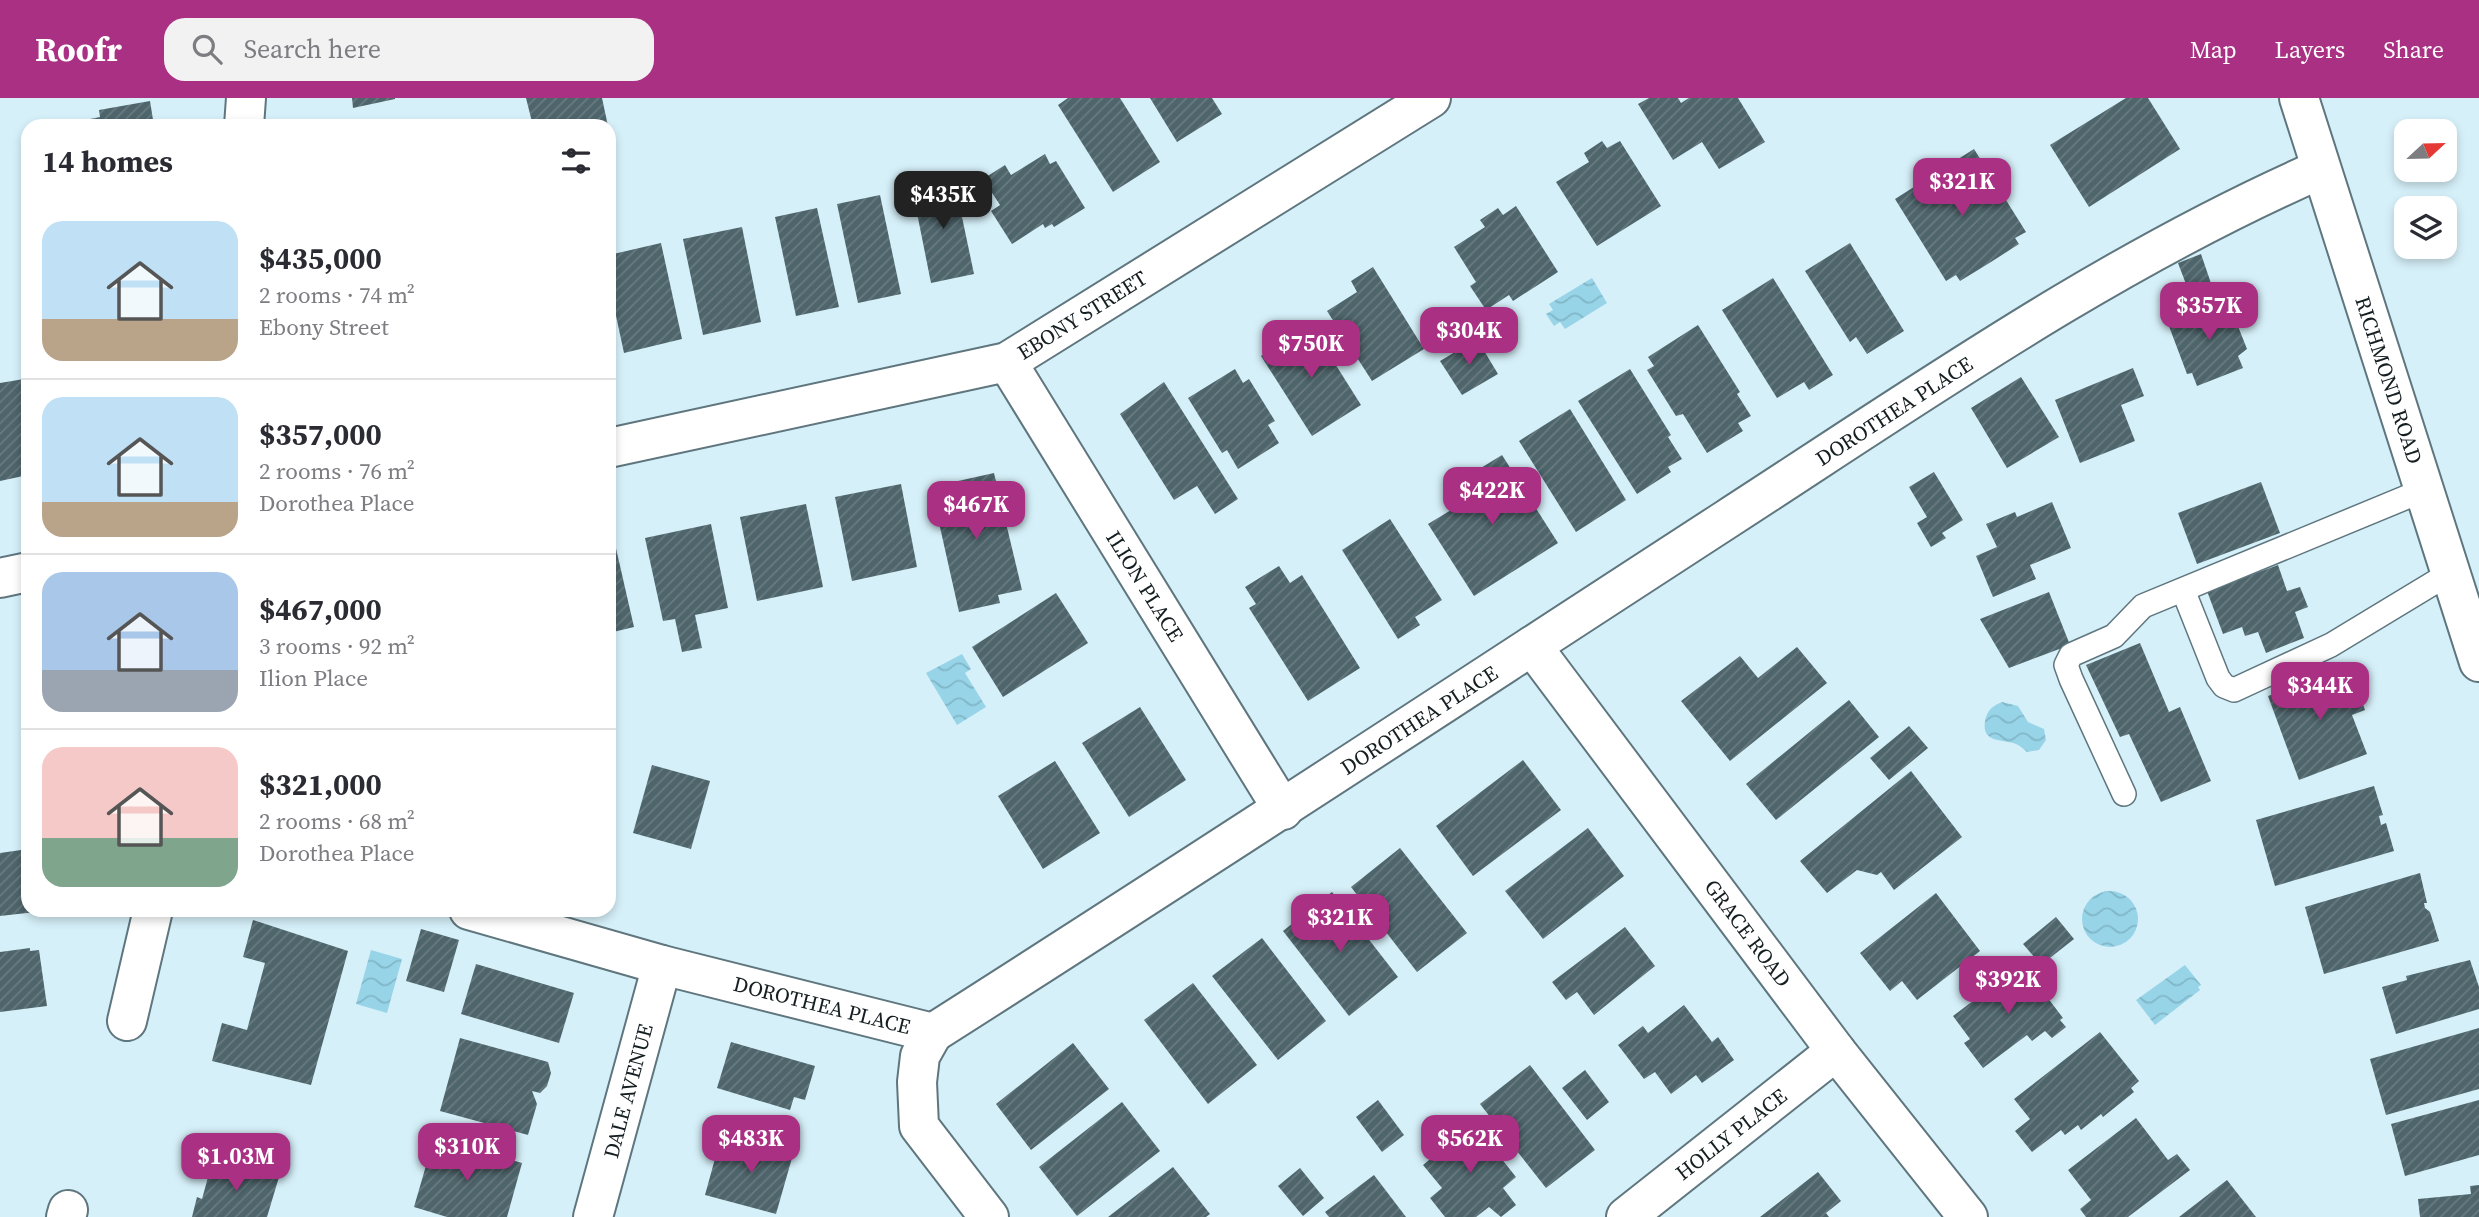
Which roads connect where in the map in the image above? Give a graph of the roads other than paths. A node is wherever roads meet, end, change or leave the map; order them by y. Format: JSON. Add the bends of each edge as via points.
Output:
{"nodes":[{"id":1,"x":246,"y":98,"type":"edge"},
{"id":2,"x":1431,"y":98,"type":"edge"},
{"id":3,"x":2298,"y":98,"type":"edge"},
{"id":4,"x":244,"y":119,"type":"edge"},
{"id":5,"x":2321,"y":169,"type":"junction"},
{"id":6,"x":1007,"y":362,"type":"junction"},
{"id":7,"x":616,"y":446,"type":"edge"},
{"id":8,"x":2424,"y":490,"type":"junction"},
{"id":9,"x":2450,"y":573,"type":"junction"},
{"id":10,"x":21,"y":574,"type":"edge"},
{"id":11,"x":0,"y":578,"type":"edge"},
{"id":12,"x":2183,"y":590,"type":"junction"},
{"id":13,"x":1532,"y":646,"type":"junction"},
{"id":14,"x":2479,"y":662,"type":"edge"},
{"id":15,"x":2124,"y":794,"type":"dead end"},
{"id":16,"x":1283,"y":810,"type":"junction"},
{"id":17,"x":151,"y":917,"type":"edge"},
{"id":18,"x":493,"y":917,"type":"edge"},
{"id":19,"x":662,"y":965,"type":"junction"},
{"id":20,"x":127,"y":1021,"type":"dead end"},
{"id":21,"x":933,"y":1033,"type":"junction"},
{"id":22,"x":1836,"y":1051,"type":"junction"},
{"id":23,"x":593,"y":1217,"type":"edge"},
{"id":24,"x":989,"y":1217,"type":"edge"},
{"id":25,"x":1626,"y":1217,"type":"edge"},
{"id":26,"x":1968,"y":1217,"type":"edge"}],
"edges":[{"from":1,"to":4,"type":"street"},
{"from":2,"to":6,"type":"street","name":"EBONY STREET"},
{"from":3,"to":5,"type":"street","name":"RICHMOND ROAD"},
{"from":5,"to":8,"type":"street","name":"RICHMOND ROAD"},
{"from":5,"to":13,"type":"street","name":"DOROTHEA PLACE","via":[[2235,206],[2009,336]]},
{"from":6,"to":7,"type":"street","name":"EBONY STREET"},
{"from":6,"to":16,"type":"street","name":"ILION PLACE"},
{"from":8,"to":9,"type":"street","name":"RICHMOND ROAD"},
{"from":8,"to":12,"type":"lane"},
{"from":9,"to":12,"type":"lane","via":[[2331,645],[2234,690],[2218,678]]},
{"from":9,"to":14,"type":"street","name":"RICHMOND ROAD"},
{"from":10,"to":11,"type":"street"},
{"from":12,"to":15,"type":"lane","via":[[2143,606],[2114,636],[2071,655],[2066,665]]},
{"from":13,"to":16,"type":"street","name":"DOROTHEA PLACE"},
{"from":13,"to":22,"type":"street","name":"GRACE ROAD"},
{"from":16,"to":21,"type":"street","name":"DOROTHEA PLACE"},
{"from":17,"to":20,"type":"street"},
{"from":18,"to":19,"type":"street","name":"DOROTHEA PLACE"},
{"from":19,"to":21,"type":"street","name":"DOROTHEA PLACE"},
{"from":19,"to":23,"type":"street","name":"DALE AVENUE"},
{"from":21,"to":24,"type":"street","via":[[920,1056],[919,1126]]},
{"from":22,"to":25,"type":"street","name":"HOLLY PLACE"},
{"from":22,"to":26,"type":"street","name":"GRACE ROAD"}]}
